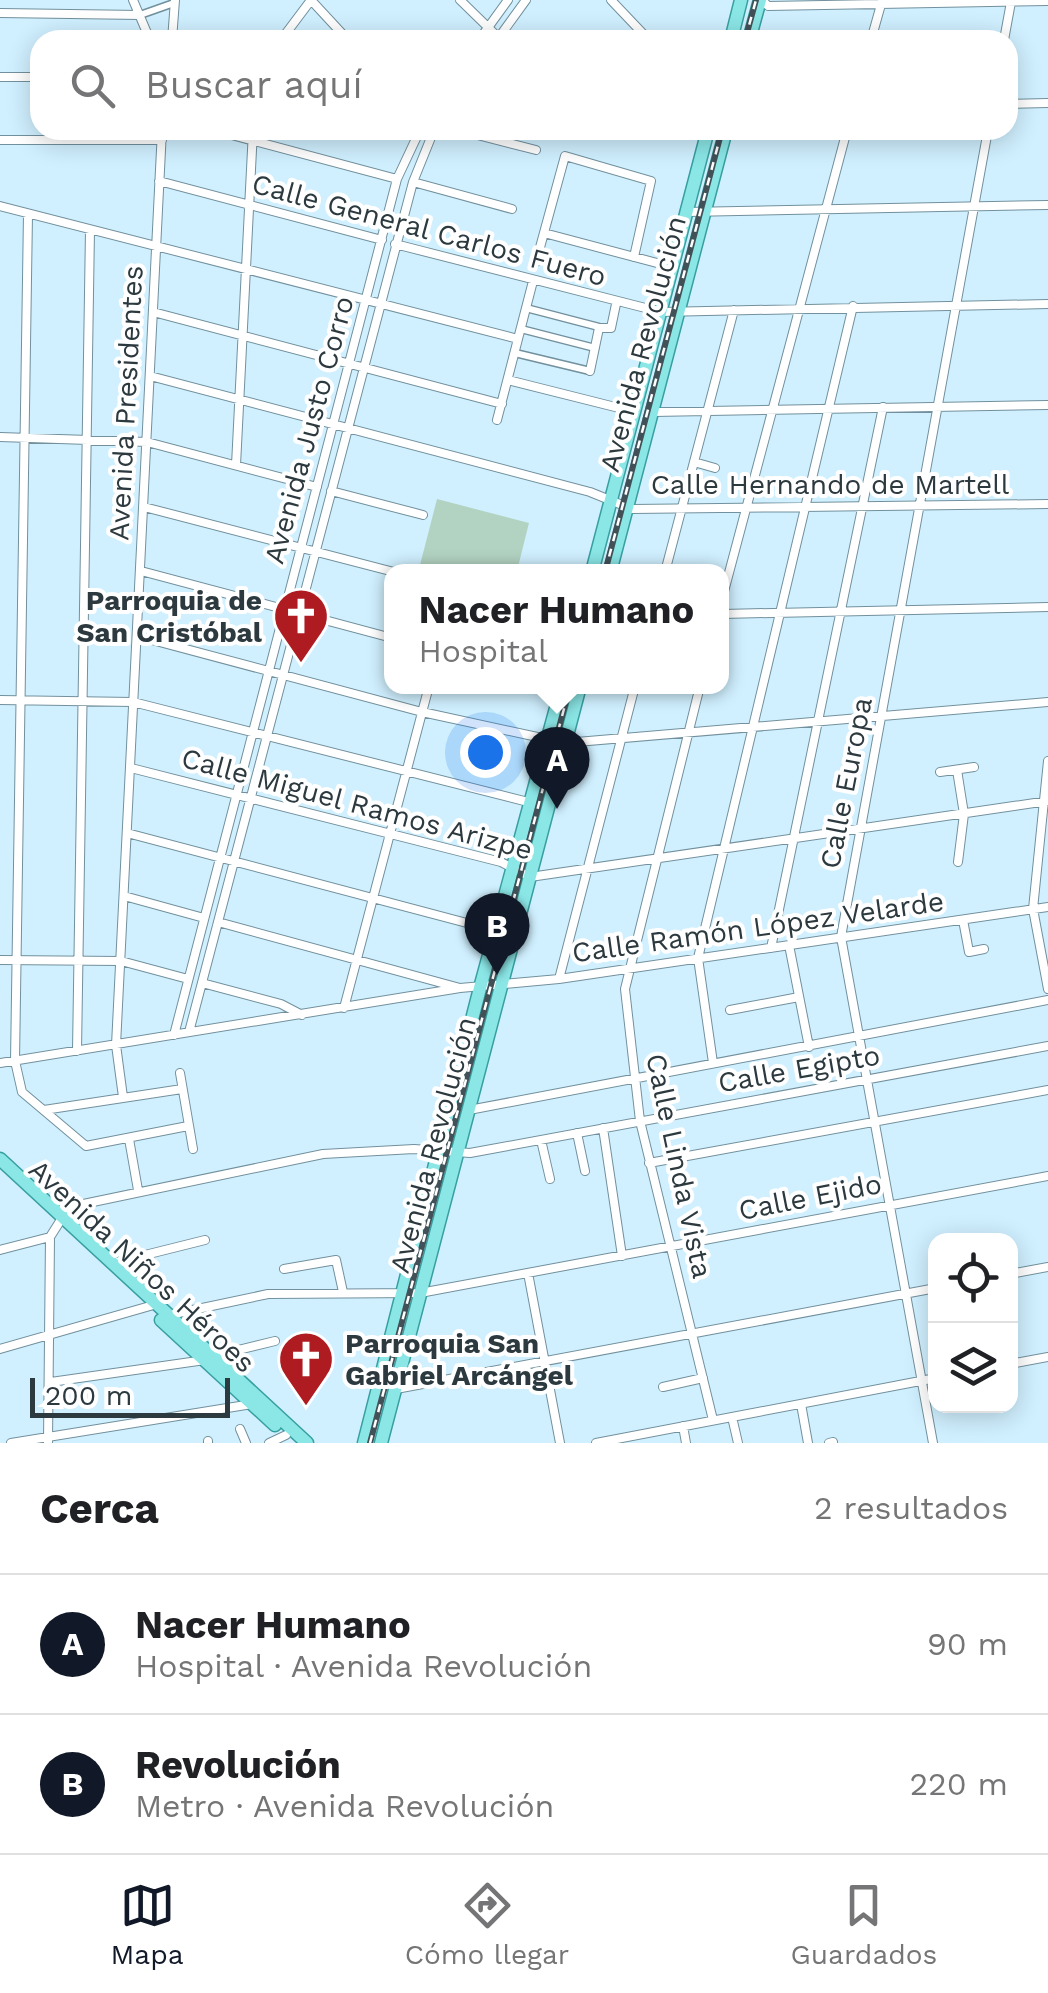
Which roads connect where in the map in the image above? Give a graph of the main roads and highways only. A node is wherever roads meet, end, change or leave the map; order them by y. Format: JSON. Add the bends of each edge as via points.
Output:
{"nodes":[{"id":1,"x":742,"y":0,"type":"edge"},
{"id":2,"x":761,"y":0,"type":"edge"},
{"id":3,"x":734,"y":30,"type":"edge"},
{"id":4,"x":753,"y":30,"type":"edge"},
{"id":5,"x":705,"y":140,"type":"edge"},
{"id":6,"x":723,"y":140,"type":"edge"},
{"id":7,"x":594,"y":564,"type":"edge"},
{"id":8,"x":612,"y":564,"type":"edge"},
{"id":9,"x":560,"y":694,"type":"edge"},
{"id":10,"x":578,"y":694,"type":"edge"},
{"id":11,"x":1,"y":1165,"type":"edge"},
{"id":12,"x":60,"y":1219,"type":"junction"},
{"id":13,"x":152,"y":1306,"type":"junction"},
{"id":14,"x":209,"y":1359,"type":"junction"},
{"id":15,"x":290,"y":1439,"type":"edge"},
{"id":16,"x":307,"y":1443,"type":"edge"},
{"id":17,"x":364,"y":1443,"type":"edge"},
{"id":18,"x":381,"y":1443,"type":"edge"}],
"edges":[{"from":1,"to":3,"type":"main road"},
{"from":2,"to":4,"type":"main road"},
{"from":5,"to":7,"type":"main road","name":"Avenida Revolución"},
{"from":6,"to":8,"type":"main road","name":"Avenida Revolución"},
{"from":9,"to":17,"type":"main road","name":"Avenida Revolución"},
{"from":10,"to":18,"type":"main road","name":"Avenida Revolución"},
{"from":11,"to":12,"type":"main road","name":"Avenida Niños Héroes"},
{"from":12,"to":13,"type":"main road","name":"Avenida Niños Héroes"},
{"from":12,"to":13,"type":"main road","name":"Avenida Niños Héroes"},
{"from":13,"to":14,"type":"main road","name":"Avenida Niños Héroes"},
{"from":13,"to":14,"type":"main road","name":"Avenida Niños Héroes"},
{"from":14,"to":15,"type":"main road","name":"Avenida Niños Héroes"},
{"from":14,"to":16,"type":"main road","name":"Avenida Niños Héroes"}]}
